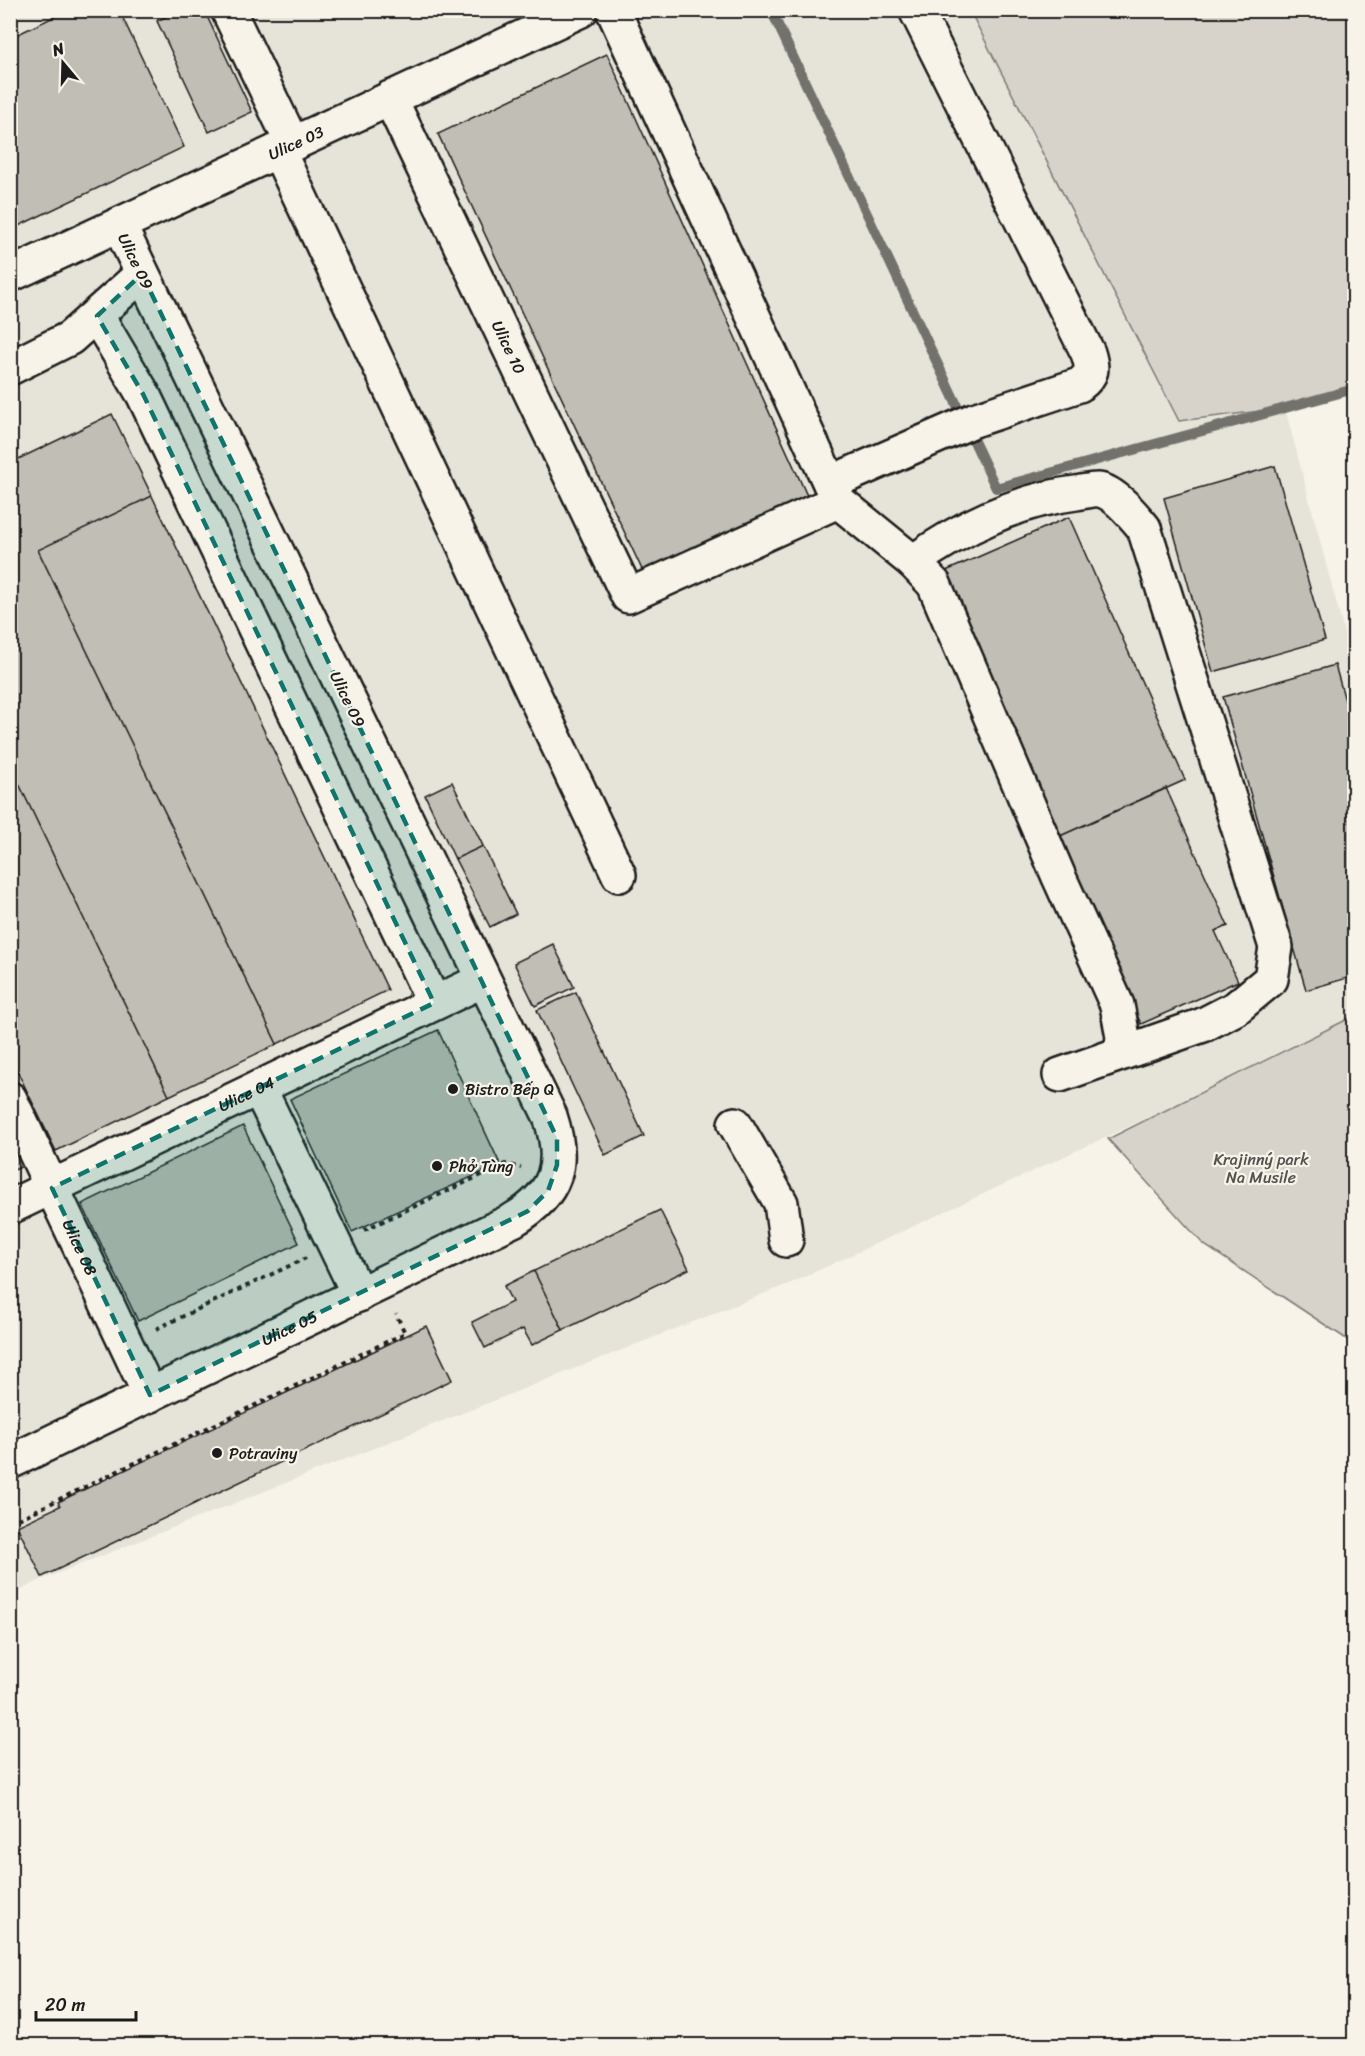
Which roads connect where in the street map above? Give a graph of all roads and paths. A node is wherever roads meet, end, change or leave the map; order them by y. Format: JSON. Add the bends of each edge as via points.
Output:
{"nodes":[{"id":1,"x":228,"y":10,"type":"edge"},
{"id":2,"x":581,"y":10,"type":"edge"},
{"id":3,"x":613,"y":10,"type":"edge"},
{"id":4,"x":916,"y":10,"type":"edge"},
{"id":5,"x":390,"y":98,"type":"junction"},
{"id":6,"x":285,"y":147,"type":"junction"},
{"id":7,"x":119,"y":225,"type":"junction"},
{"id":8,"x":142,"y":274,"type":"junction"},
{"id":9,"x":10,"y":275,"type":"edge"},
{"id":10,"x":97,"y":316,"type":"junction"},
{"id":11,"x":10,"y":368,"type":"edge"},
{"id":12,"x":834,"y":492,"type":"junction"},
{"id":13,"x":913,"y":562,"type":"junction"},
{"id":14,"x":619,"y":875,"type":"dead end"},
{"id":15,"x":483,"y":980,"type":"junction"},
{"id":16,"x":434,"y":1003,"type":"junction"},
{"id":17,"x":1121,"y":1052,"type":"junction"},
{"id":18,"x":1060,"y":1075,"type":"dead end"},
{"id":19,"x":259,"y":1088,"type":"junction"},
{"id":20,"x":10,"y":1099,"type":"edge"},
{"id":21,"x":735,"y":1124,"type":"dead end"},
{"id":22,"x":554,"y":1176,"type":"joint"},
{"id":23,"x":52,"y":1188,"type":"junction"},
{"id":24,"x":10,"y":1208,"type":"edge"},
{"id":25,"x":786,"y":1240,"type":"dead end"},
{"id":26,"x":370,"y":1289,"type":"junction"},
{"id":27,"x":150,"y":1395,"type":"junction"},
{"id":28,"x":10,"y":1462,"type":"edge"},
{"id":29,"x":10,"y":1523,"type":"edge"}],
"edges":[{"from":1,"to":6,"type":"street"},
{"from":2,"to":5,"type":"street","name":"Ulice 03"},
{"from":3,"to":12,"type":"street"},
{"from":4,"to":12,"type":"street","via":[[1088,353],[1092,368],[1089,377],[1079,385],[966,423]]},
{"from":5,"to":6,"type":"street","name":"Ulice 03"},
{"from":5,"to":12,"type":"street","name":"Ulice 10","via":[[628,596]]},
{"from":6,"to":7,"type":"street","name":"Ulice 03"},
{"from":6,"to":14,"type":"street"},
{"from":7,"to":8,"type":"street","name":"Ulice 09"},
{"from":7,"to":9,"type":"street","name":"Ulice 03"},
{"from":8,"to":10,"type":"street"},
{"from":8,"to":15,"type":"street","name":"Ulice 09"},
{"from":10,"to":11,"type":"street","via":[[70,338]]},
{"from":10,"to":16,"type":"street","via":[[143,394]]},
{"from":12,"to":13,"type":"street"},
{"from":13,"to":17,"type":"street","via":[[934,584],[1117,1005],[1123,1037]]},
{"from":13,"to":17,"type":"street","via":[[942,541],[999,514],[1054,495],[1100,490],[1124,506],[1144,528],[1276,948],[1270,980],[1236,1008],[1203,1025]]},
{"from":15,"to":16,"type":"street","name":"Ulice 04"},
{"from":15,"to":22,"type":"street","name":"Ulice 09","via":[[550,1116],[559,1151]]},
{"from":16,"to":19,"type":"street","name":"Ulice 04"},
{"from":17,"to":18,"type":"street"},
{"from":19,"to":23,"type":"street","name":"Ulice 04"},
{"from":19,"to":26,"type":"street"},
{"from":20,"to":23,"type":"street","name":"Ulice 08"},
{"from":21,"to":25,"type":"street","via":[[781,1203]]},
{"from":22,"to":26,"type":"street","name":"Ulice 05","via":[[548,1191],[528,1211]]},
{"from":23,"to":24,"type":"street","name":"Ulice 04"},
{"from":23,"to":27,"type":"street","name":"Ulice 08"},
{"from":26,"to":27,"type":"street","name":"Ulice 05"},
{"from":26,"to":29,"type":"path","via":[[405,1333]]},
{"from":27,"to":28,"type":"street","name":"Ulice 05"}]}
